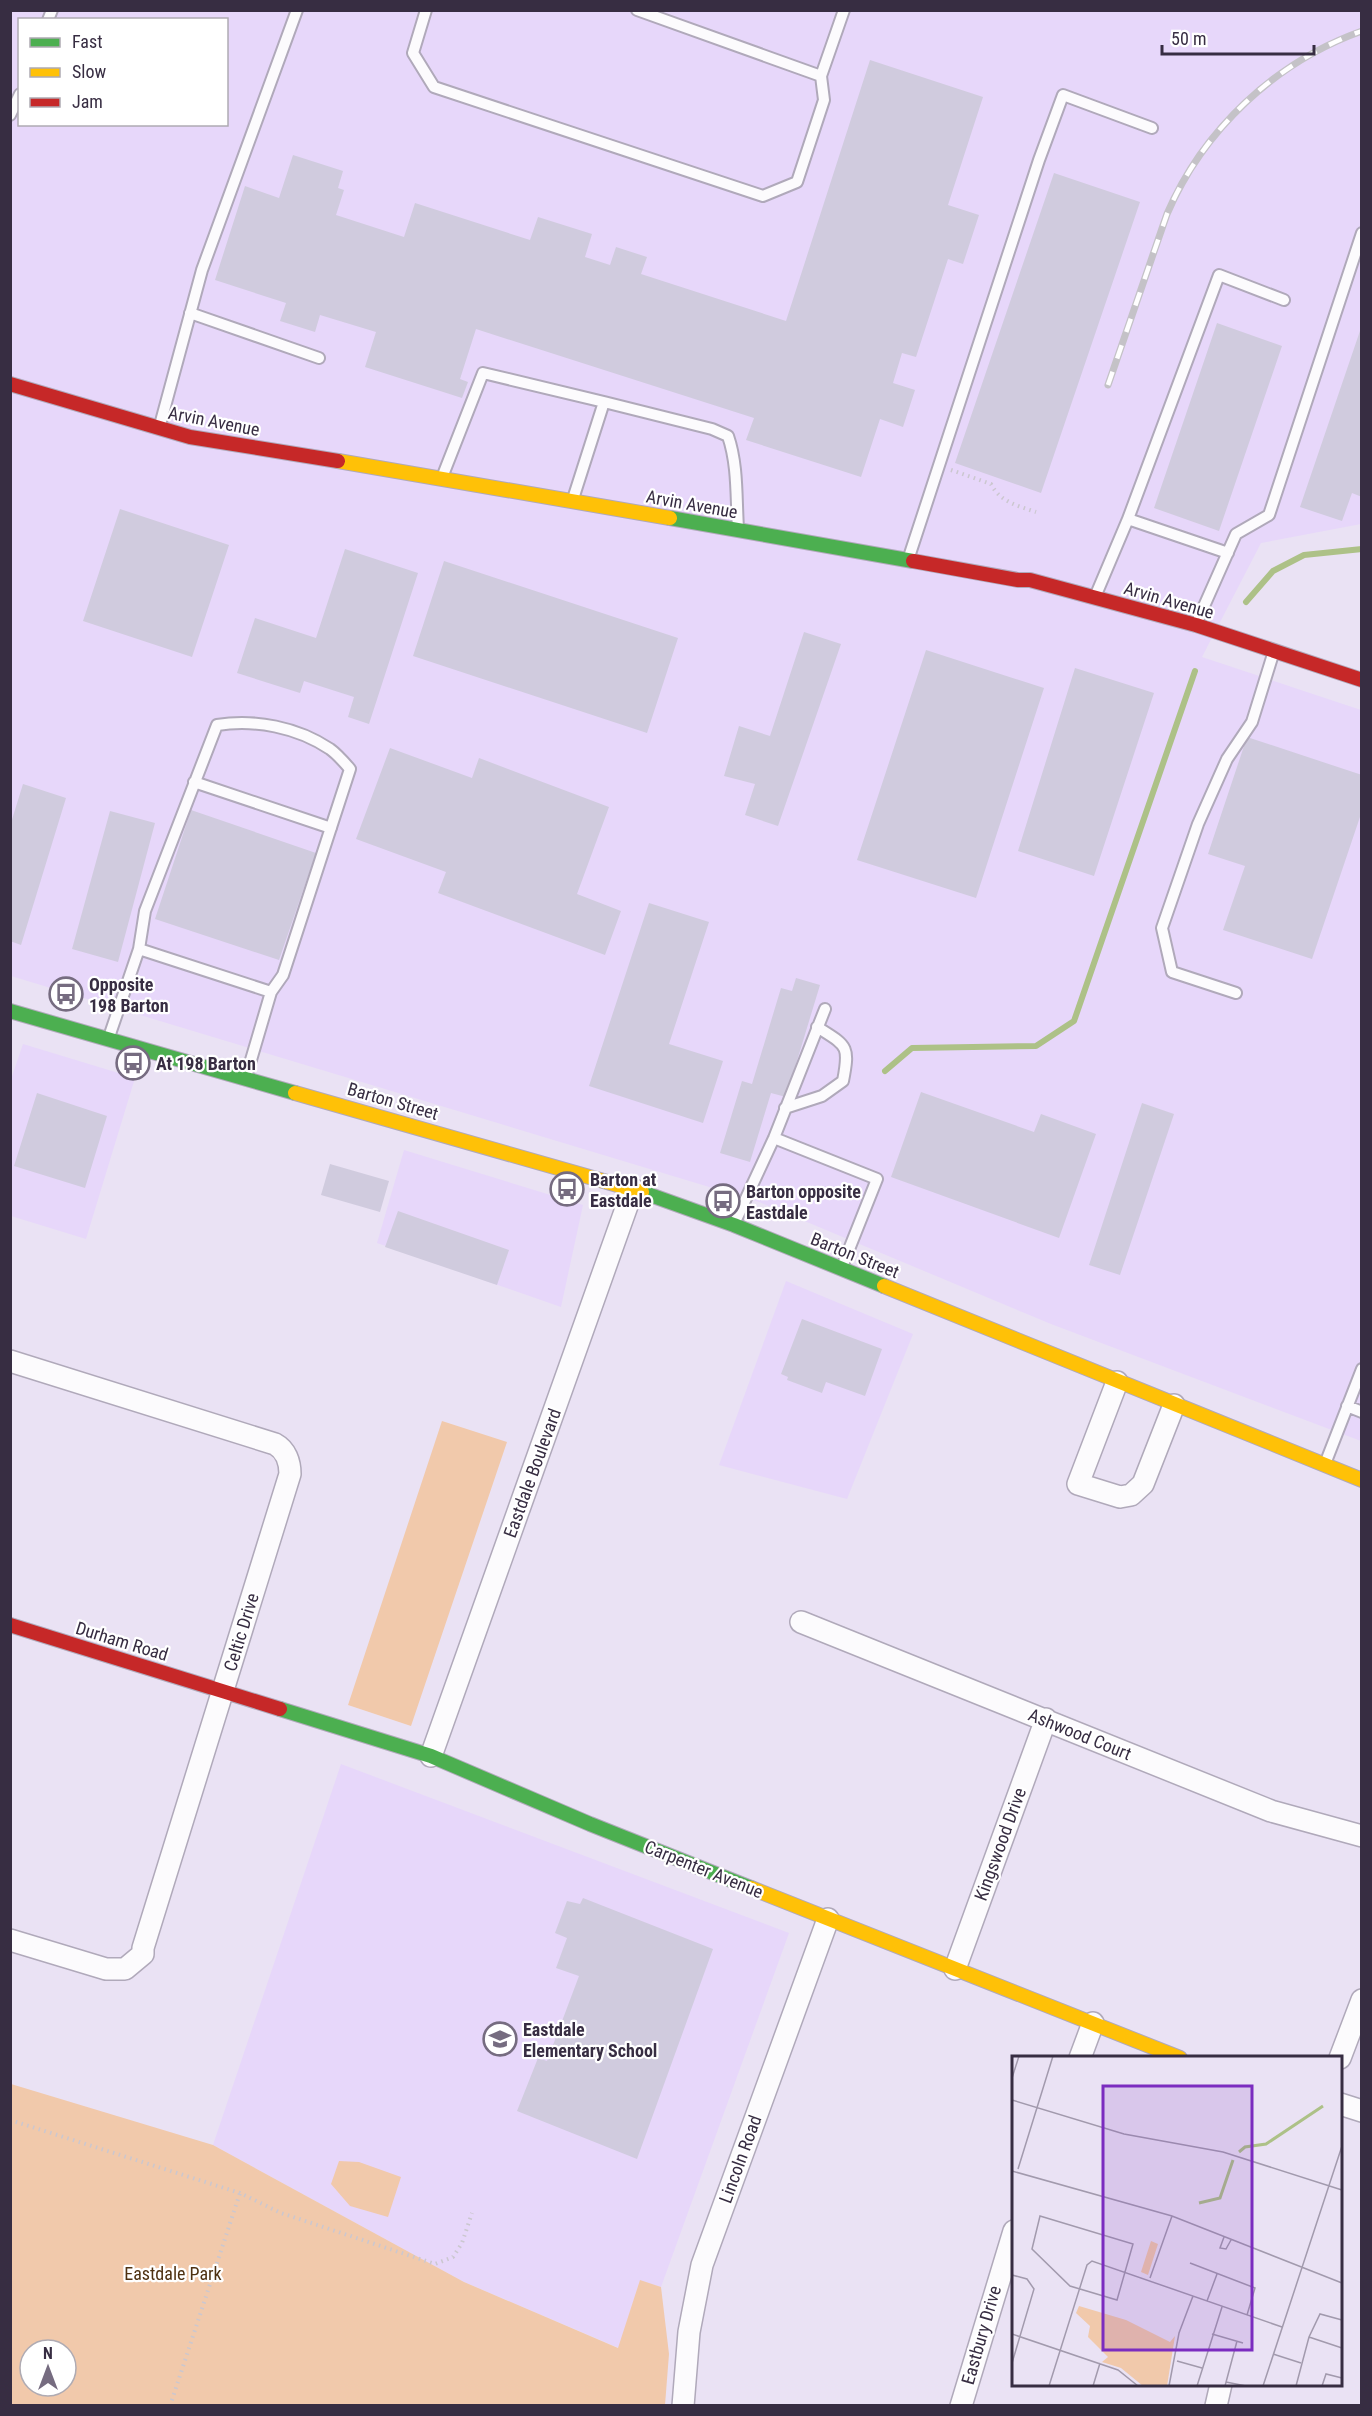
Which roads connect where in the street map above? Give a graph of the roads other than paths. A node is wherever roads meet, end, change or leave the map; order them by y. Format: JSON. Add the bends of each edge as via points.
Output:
{"nodes":[{"id":1,"x":297,"y":10,"type":"edge"},
{"id":2,"x":426,"y":10,"type":"edge"},
{"id":3,"x":637,"y":10,"type":"edge"},
{"id":4,"x":844,"y":10,"type":"edge"},
{"id":5,"x":821,"y":76,"type":"junction"},
{"id":6,"x":18,"y":98,"type":"edge"},
{"id":7,"x":10,"y":115,"type":"edge"},
{"id":8,"x":1152,"y":128,"type":"dead end"},
{"id":9,"x":1362,"y":233,"type":"edge"},
{"id":10,"x":1284,"y":300,"type":"dead end"},
{"id":11,"x":190,"y":313,"type":"junction"},
{"id":12,"x":320,"y":358,"type":"dead end"},
{"id":13,"x":10,"y":384,"type":"edge"},
{"id":14,"x":604,"y":402,"type":"junction"},
{"id":15,"x":159,"y":428,"type":"junction"},
{"id":16,"x":442,"y":478,"type":"junction"},
{"id":17,"x":573,"y":501,"type":"junction"},
{"id":18,"x":1128,"y":519,"type":"junction"},
{"id":19,"x":738,"y":530,"type":"junction"},
{"id":20,"x":1228,"y":553,"type":"junction"},
{"id":21,"x":908,"y":560,"type":"junction"},
{"id":22,"x":1095,"y":597,"type":"junction"},
{"id":23,"x":1196,"y":625,"type":"junction"},
{"id":24,"x":1274,"y":651,"type":"junction"},
{"id":25,"x":1362,"y":680,"type":"edge"},
{"id":26,"x":194,"y":782,"type":"junction"},
{"id":27,"x":331,"y":828,"type":"junction"},
{"id":28,"x":139,"y":949,"type":"junction"},
{"id":29,"x":271,"y":992,"type":"junction"},
{"id":30,"x":1236,"y":993,"type":"dead end"},
{"id":31,"x":825,"y":1009,"type":"dead end"},
{"id":32,"x":10,"y":1011,"type":"edge"},
{"id":33,"x":817,"y":1027,"type":"junction"},
{"id":34,"x":108,"y":1038,"type":"junction"},
{"id":35,"x":245,"y":1077,"type":"junction"},
{"id":36,"x":785,"y":1108,"type":"junction"},
{"id":37,"x":774,"y":1138,"type":"junction"},
{"id":38,"x":633,"y":1189,"type":"junction"},
{"id":39,"x":734,"y":1225,"type":"junction"},
{"id":40,"x":842,"y":1269,"type":"junction"},
{"id":41,"x":10,"y":1361,"type":"edge"},
{"id":42,"x":1362,"y":1369,"type":"edge"},
{"id":43,"x":1117,"y":1382,"type":"junction"},
{"id":44,"x":1174,"y":1405,"type":"junction"},
{"id":45,"x":1347,"y":1406,"type":"junction"},
{"id":46,"x":1362,"y":1412,"type":"edge"},
{"id":47,"x":1325,"y":1465,"type":"junction"},
{"id":48,"x":1362,"y":1480,"type":"edge"},
{"id":49,"x":801,"y":1622,"type":"dead end"},
{"id":50,"x":10,"y":1625,"type":"edge"},
{"id":51,"x":223,"y":1692,"type":"junction"},
{"id":52,"x":1046,"y":1719,"type":"junction"},
{"id":53,"x":431,"y":1756,"type":"junction"},
{"id":54,"x":1362,"y":1836,"type":"edge"},
{"id":55,"x":828,"y":1919,"type":"junction"},
{"id":56,"x":10,"y":1940,"type":"edge"},
{"id":57,"x":955,"y":1969,"type":"junction"},
{"id":58,"x":1362,"y":2000,"type":"edge"},
{"id":59,"x":1093,"y":2023,"type":"junction"},
{"id":60,"x":1081,"y":2056,"type":"edge"},
{"id":61,"x":1175,"y":2056,"type":"edge"},
{"id":62,"x":1341,"y":2056,"type":"edge"},
{"id":63,"x":1342,"y":2104,"type":"edge"},
{"id":64,"x":1362,"y":2111,"type":"edge"},
{"id":65,"x":1012,"y":2244,"type":"edge"},
{"id":66,"x":1008,"y":2269,"type":"edge"},
{"id":67,"x":1221,"y":2386,"type":"edge"},
{"id":68,"x":682,"y":2406,"type":"edge"},
{"id":69,"x":961,"y":2406,"type":"edge"},
{"id":70,"x":1216,"y":2406,"type":"edge"}],
"edges":[{"from":1,"to":11,"type":"lane","via":[[202,270]]},
{"from":2,"to":5,"type":"lane","via":[[413,53],[434,87],[763,196],[797,182],[824,100]]},
{"from":3,"to":5,"type":"lane"},
{"from":4,"to":5,"type":"lane"},
{"from":6,"to":7,"type":"lane"},
{"from":8,"to":21,"type":"lane","via":[[1063,95]]},
{"from":9,"to":20,"type":"lane","via":[[1269,515],[1236,534]]},
{"from":10,"to":18,"type":"lane","via":[[1220,275]]},
{"from":11,"to":12,"type":"lane"},
{"from":11,"to":15,"type":"lane"},
{"from":13,"to":15,"type":"street","name":"Arvin Avenue"},
{"from":14,"to":16,"type":"lane","via":[[483,373]]},
{"from":14,"to":17,"type":"lane"},
{"from":14,"to":19,"type":"lane","via":[[728,436],[735,473]]},
{"from":15,"to":16,"type":"street","name":"Arvin Avenue","via":[[190,437]]},
{"from":16,"to":17,"type":"street","name":"Arvin Avenue"},
{"from":17,"to":19,"type":"street","name":"Arvin Avenue"},
{"from":18,"to":20,"type":"lane"},
{"from":18,"to":22,"type":"lane"},
{"from":19,"to":21,"type":"street","name":"Arvin Avenue"},
{"from":20,"to":23,"type":"lane"},
{"from":21,"to":22,"type":"street","name":"Arvin Avenue","via":[[1030,580]]},
{"from":22,"to":23,"type":"street","name":"Arvin Avenue"},
{"from":23,"to":24,"type":"street","name":"Arvin Avenue"},
{"from":24,"to":25,"type":"street","name":"Arvin Avenue"},
{"from":24,"to":30,"type":"lane","via":[[1252,722],[1227,759],[1198,824],[1162,928],[1172,972]]},
{"from":26,"to":27,"type":"lane"},
{"from":26,"to":27,"type":"lane","via":[[217,725],[265,724],[291,731],[332,750],[350,769]]},
{"from":26,"to":28,"type":"lane","via":[[145,911]]},
{"from":27,"to":29,"type":"lane","via":[[283,975]]},
{"from":28,"to":29,"type":"lane"},
{"from":28,"to":34,"type":"lane"},
{"from":29,"to":35,"type":"lane"},
{"from":31,"to":33,"type":"lane"},
{"from":32,"to":34,"type":"street","name":"Barton Street"},
{"from":33,"to":36,"type":"lane"},
{"from":33,"to":36,"type":"lane","via":[[841,1042],[848,1055],[843,1081],[822,1096]]},
{"from":34,"to":35,"type":"street","name":"Barton Street"},
{"from":35,"to":38,"type":"street","name":"Barton Street"},
{"from":36,"to":37,"type":"lane"},
{"from":37,"to":39,"type":"lane"},
{"from":37,"to":40,"type":"lane","via":[[877,1179]]},
{"from":38,"to":39,"type":"street","name":"Barton Street"},
{"from":38,"to":53,"type":"street","name":"Eastdale Boulevard"},
{"from":39,"to":40,"type":"street","name":"Barton Street"},
{"from":40,"to":43,"type":"street","name":"Barton Street"},
{"from":41,"to":51,"type":"street","name":"Celtic Drive","via":[[275,1444],[287,1456],[290,1474]]},
{"from":42,"to":45,"type":"lane"},
{"from":43,"to":44,"type":"street","name":"Barton Street"},
{"from":43,"to":44,"type":"street","via":[[1078,1484],[1120,1497],[1131,1495],[1143,1484]]},
{"from":44,"to":47,"type":"street","name":"Barton Street"},
{"from":45,"to":46,"type":"lane"},
{"from":45,"to":47,"type":"lane"},
{"from":47,"to":48,"type":"street","name":"Barton Street"},
{"from":49,"to":52,"type":"street","name":"Ashwood Court"},
{"from":50,"to":51,"type":"street","name":"Durham Road"},
{"from":51,"to":53,"type":"street","name":"Carpenter Avenue"},
{"from":51,"to":56,"type":"street","name":"Celtic Drive","via":[[143,1954],[125,1969],[106,1969]]},
{"from":52,"to":54,"type":"street","name":"Ashwood Court","via":[[1271,1811]]},
{"from":52,"to":57,"type":"street","name":"Kingswood Drive"},
{"from":53,"to":55,"type":"street","name":"Carpenter Avenue"},
{"from":55,"to":57,"type":"street","name":"Carpenter Avenue"},
{"from":55,"to":68,"type":"street","name":"Lincoln Road","via":[[702,2265],[689,2332]]},
{"from":57,"to":59,"type":"street","name":"Carpenter Avenue"},
{"from":58,"to":62,"type":"street"},
{"from":59,"to":60,"type":"street"},
{"from":59,"to":61,"type":"street","name":"Carpenter Avenue"},
{"from":63,"to":64,"type":"street"},
{"from":65,"to":66,"type":"street","name":"Eastbury Drive"},
{"from":66,"to":69,"type":"street","name":"Eastbury Drive"},
{"from":67,"to":70,"type":"street"}]}
